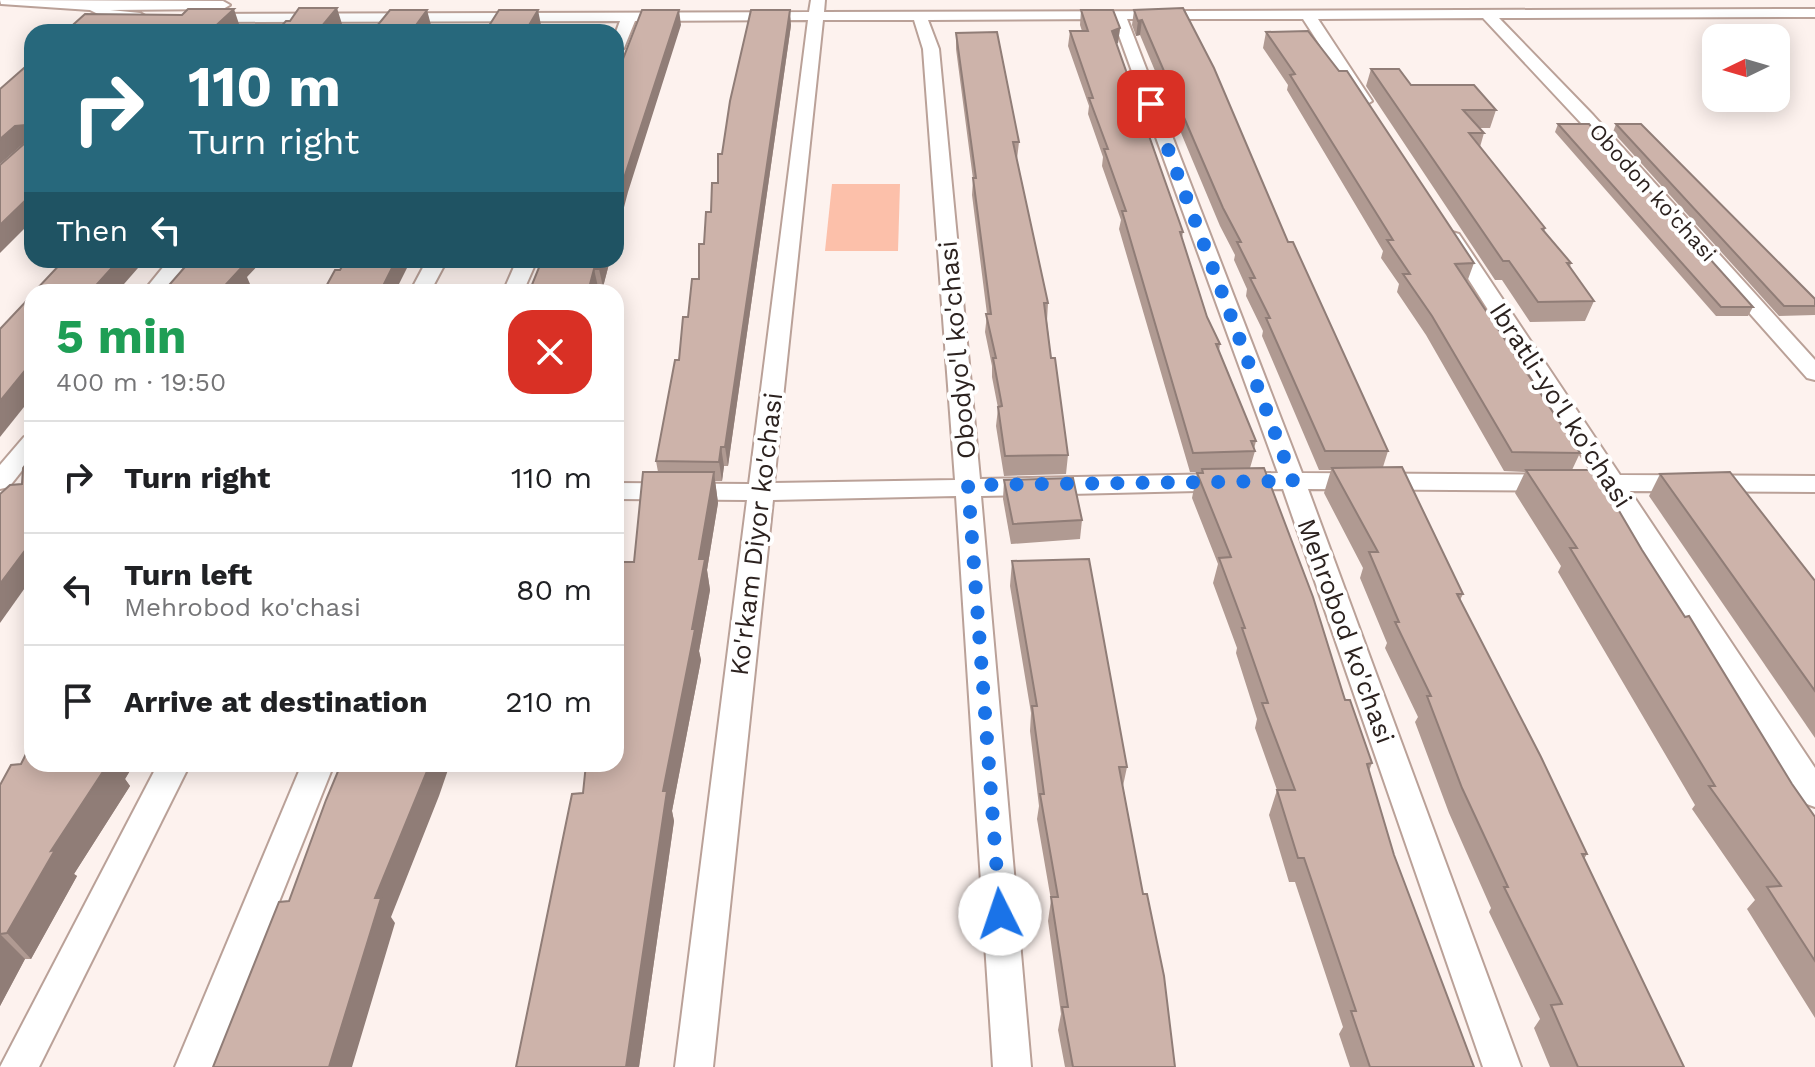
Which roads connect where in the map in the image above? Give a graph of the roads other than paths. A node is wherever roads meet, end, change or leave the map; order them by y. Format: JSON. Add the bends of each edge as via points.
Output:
{"nodes":[{"id":1,"x":1,"y":0,"type":"edge"},
{"id":2,"x":1448,"y":0,"type":"edge"},
{"id":3,"x":1778,"y":0,"type":"edge"},
{"id":4,"x":1815,"y":0,"type":"edge"},
{"id":5,"x":93,"y":6,"type":"junction"},
{"id":6,"x":817,"y":6,"type":"edge"},
{"id":7,"x":1815,"y":13,"type":"edge"},
{"id":8,"x":1487,"y":14,"type":"junction"},
{"id":9,"x":1308,"y":15,"type":"junction"},
{"id":10,"x":566,"y":17,"type":"junction"},
{"id":11,"x":920,"y":17,"type":"junction"},
{"id":12,"x":1119,"y":17,"type":"junction"},
{"id":13,"x":629,"y":18,"type":"junction"},
{"id":14,"x":361,"y":24,"type":"edge"},
{"id":15,"x":411,"y":24,"type":"edge"},
{"id":16,"x":562,"y":24,"type":"edge"},
{"id":17,"x":624,"y":30,"type":"edge"},
{"id":18,"x":1378,"y":122,"type":"edge"},
{"id":19,"x":1438,"y":216,"type":"edge"},
{"id":20,"x":172,"y":268,"type":"edge"},
{"id":21,"x":160,"y":284,"type":"edge"},
{"id":22,"x":1815,"y":373,"type":"edge"},
{"id":23,"x":24,"y":457,"type":"edge"},
{"id":24,"x":1293,"y":481,"type":"junction"},
{"id":25,"x":1612,"y":483,"type":"junction"},
{"id":26,"x":1815,"y":484,"type":"edge"},
{"id":27,"x":968,"y":485,"type":"junction"},
{"id":28,"x":7,"y":489,"type":"edge"},
{"id":29,"x":624,"y":491,"type":"edge"},
{"id":30,"x":761,"y":492,"type":"junction"},
{"id":31,"x":170,"y":772,"type":"edge"},
{"id":32,"x":315,"y":772,"type":"edge"},
{"id":33,"x":1815,"y":794,"type":"edge"},
{"id":34,"x":19,"y":1067,"type":"edge"},
{"id":35,"x":194,"y":1067,"type":"edge"},
{"id":36,"x":694,"y":1067,"type":"edge"},
{"id":37,"x":1012,"y":1067,"type":"edge"},
{"id":38,"x":1502,"y":1067,"type":"edge"}],
"edges":[{"from":1,"to":5,"type":"street"},
{"from":2,"to":6,"type":"street"},
{"from":3,"to":4,"type":"street"},
{"from":5,"to":6,"type":"street"},
{"from":5,"to":14,"type":"street","via":[[112,17],[336,16]]},
{"from":6,"to":11,"type":"street"},
{"from":6,"to":13,"type":"street"},
{"from":6,"to":30,"type":"street","name":"Ko'rkam Diyor ko'chasi"},
{"from":7,"to":8,"type":"street"},
{"from":8,"to":9,"type":"street"},
{"from":8,"to":22,"type":"street","name":"Obodon ko'chasi"},
{"from":9,"to":12,"type":"street"},
{"from":9,"to":18,"type":"street"},
{"from":10,"to":13,"type":"street"},
{"from":10,"to":15,"type":"street"},
{"from":10,"to":16,"type":"street"},
{"from":11,"to":12,"type":"street"},
{"from":11,"to":27,"type":"street","name":"Obodyo'l ko'chasi","via":[[931,49]]},
{"from":12,"to":24,"type":"street","name":"Mehrobod ko'chasi"},
{"from":13,"to":17,"type":"street"},
{"from":19,"to":25,"type":"street","name":"Ibratli-yo'l ko'chasi"},
{"from":20,"to":21,"type":"street"},
{"from":23,"to":28,"type":"street"},
{"from":24,"to":25,"type":"street"},
{"from":24,"to":27,"type":"street"},
{"from":24,"to":38,"type":"street","name":"Mehrobod ko'chasi"},
{"from":25,"to":26,"type":"street"},
{"from":25,"to":33,"type":"street","name":"Ibratli-yo'l ko'chasi"},
{"from":27,"to":30,"type":"street"},
{"from":27,"to":37,"type":"street","name":"Obodyo'l ko'chasi"},
{"from":29,"to":30,"type":"street"},
{"from":30,"to":36,"type":"street","name":"Ko'rkam Diyor ko'chasi"},
{"from":31,"to":34,"type":"street"},
{"from":32,"to":35,"type":"street"}]}
